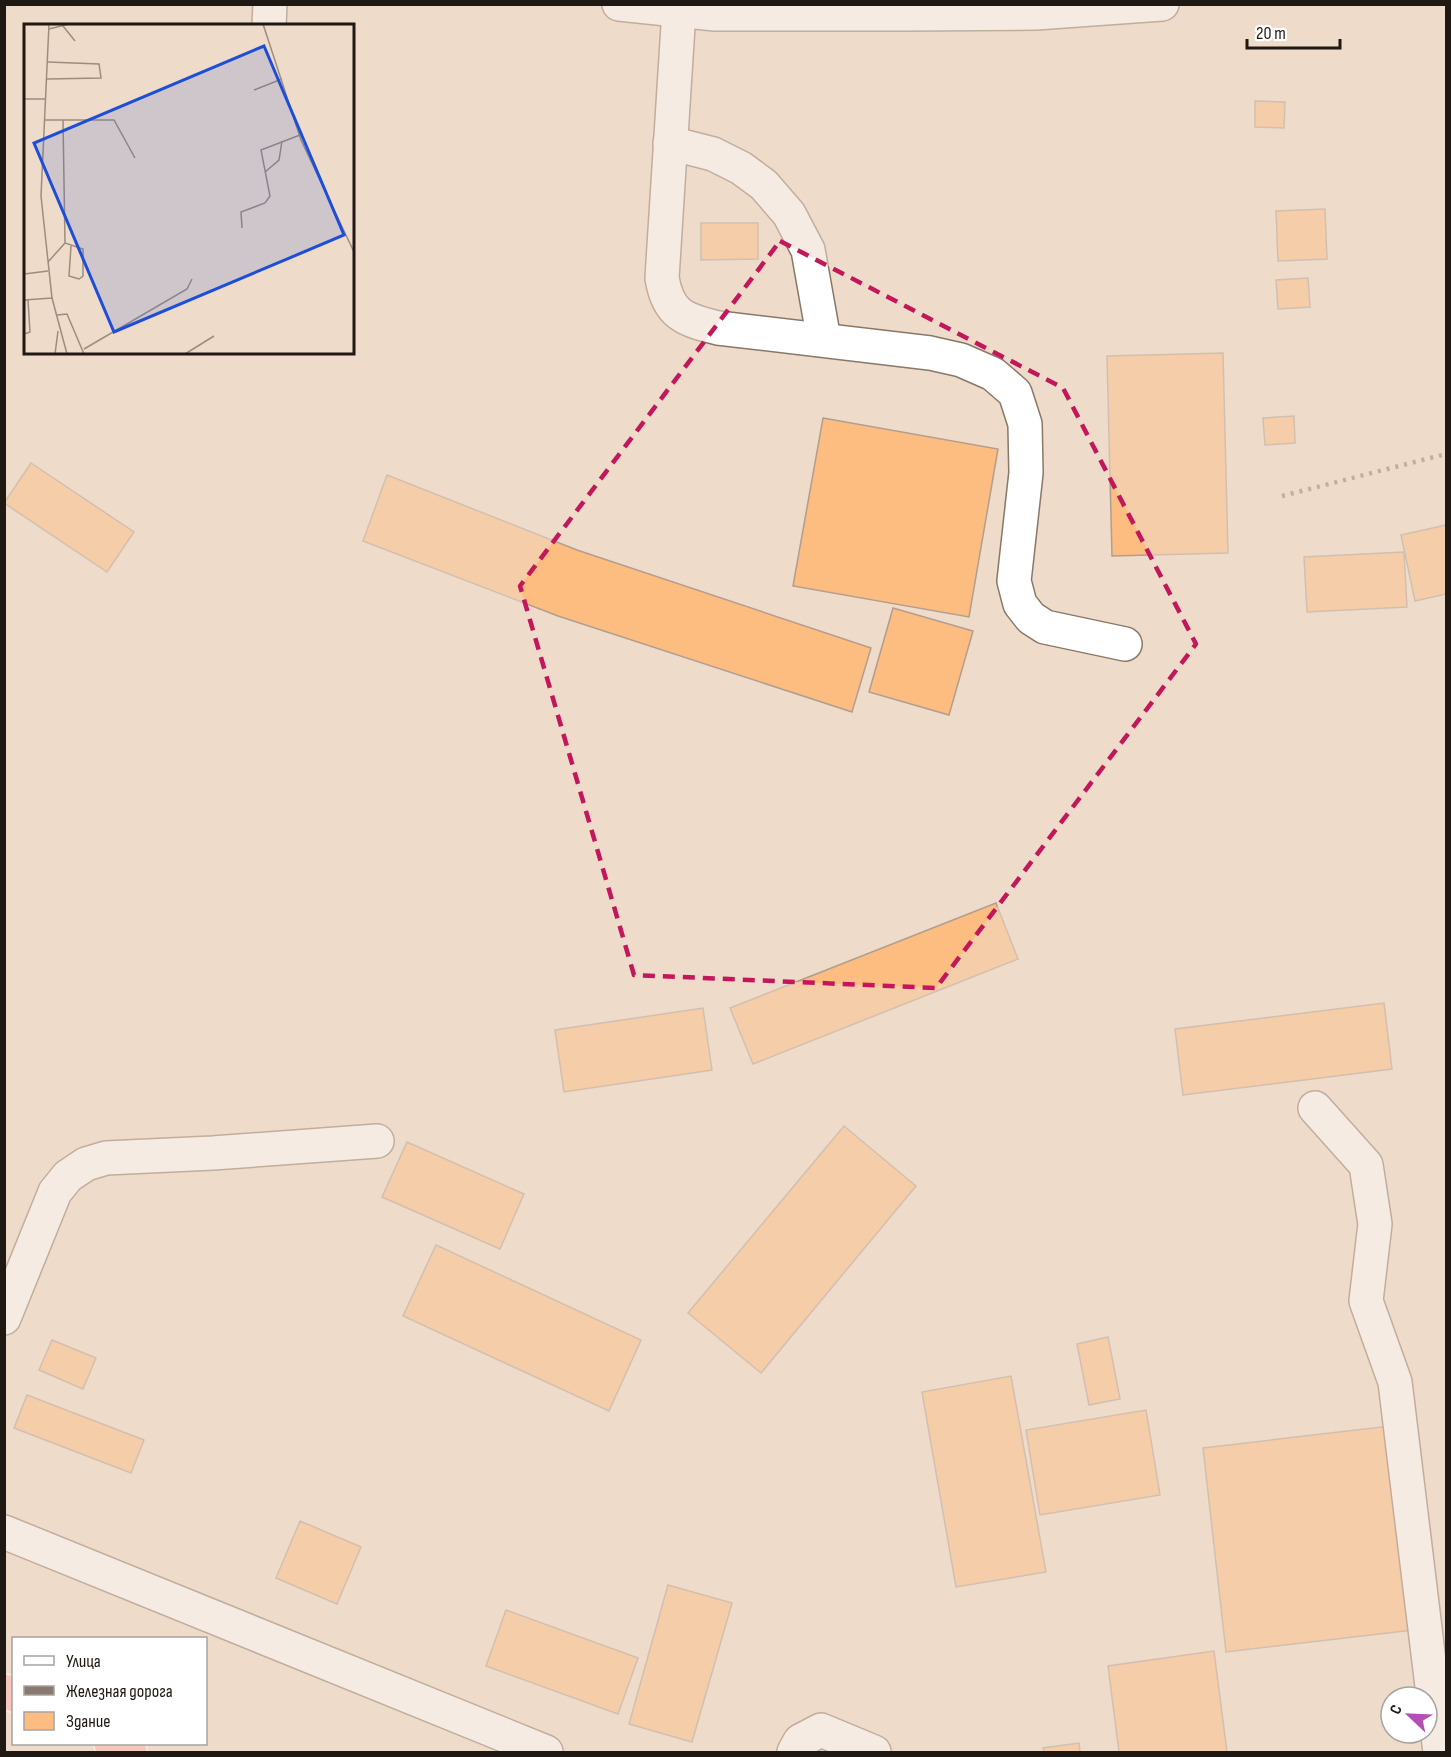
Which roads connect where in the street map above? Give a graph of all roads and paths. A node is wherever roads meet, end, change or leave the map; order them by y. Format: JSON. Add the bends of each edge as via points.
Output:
{"nodes":[{"id":1,"x":270,"y":4,"type":"edge"},
{"id":2,"x":619,"y":4,"type":"edge"},
{"id":3,"x":1162,"y":4,"type":"edge"},
{"id":4,"x":679,"y":10,"type":"junction"},
{"id":5,"x":269,"y":24,"type":"edge"},
{"id":6,"x":670,"y":143,"type":"junction"},
{"id":7,"x":824,"y":340,"type":"junction"},
{"id":8,"x":1125,"y":644,"type":"dead end"},
{"id":9,"x":1315,"y":1108,"type":"dead end"},
{"id":10,"x":377,"y":1141,"type":"dead end"},
{"id":11,"x":4,"y":1318,"type":"edge"},
{"id":12,"x":4,"y":1532,"type":"edge"},
{"id":13,"x":115,"y":1745,"type":"edge"},
{"id":14,"x":130,"y":1752,"type":"edge"},
{"id":15,"x":546,"y":1752,"type":"edge"},
{"id":16,"x":794,"y":1752,"type":"edge"},
{"id":17,"x":874,"y":1752,"type":"edge"},
{"id":18,"x":1440,"y":1752,"type":"edge"}],
"edges":[{"from":1,"to":5,"type":"street"},
{"from":2,"to":4,"type":"street"},
{"from":3,"to":4,"type":"street","via":[[1003,13],[715,14]]},
{"from":4,"to":6,"type":"street"},
{"from":6,"to":7,"type":"street","via":[[714,154],[741,168],[764,185],[789,214],[808,250]]},
{"from":6,"to":7,"type":"street","via":[[662,278],[664,292],[678,314],[718,328]]},
{"from":7,"to":8,"type":"street","via":[[962,360],[993,374],[1015,393],[1025,424],[1026,473],[1014,581],[1020,604],[1045,627]]},
{"from":9,"to":18,"type":"street","via":[[1366,1165],[1375,1224],[1366,1301],[1395,1382]]},
{"from":10,"to":11,"type":"street","via":[[106,1158],[86,1164],[68,1176],[55,1192]]},
{"from":12,"to":15,"type":"street"},
{"from":13,"to":14,"type":"highway"},
{"from":16,"to":17,"type":"street","via":[[800,1741],[821,1731]]}]}
